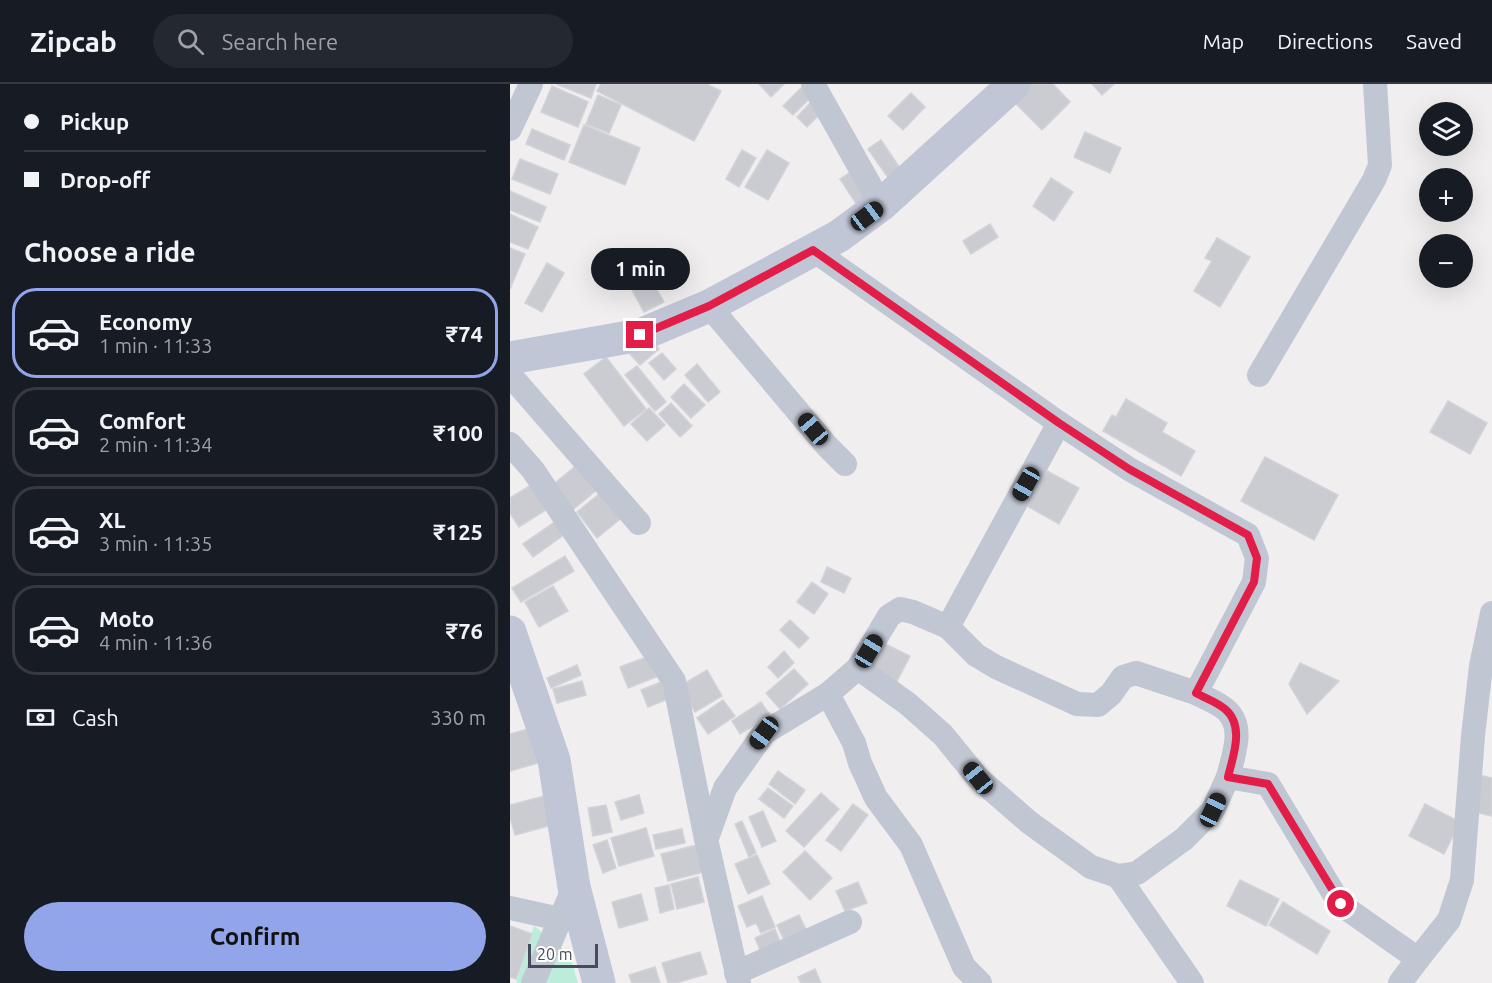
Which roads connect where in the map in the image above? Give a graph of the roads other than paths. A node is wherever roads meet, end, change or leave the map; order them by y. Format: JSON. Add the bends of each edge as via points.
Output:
{"nodes":[{"id":1,"x":531,"y":84,"type":"edge"},
{"id":2,"x":813,"y":84,"type":"edge"},
{"id":3,"x":1014,"y":84,"type":"edge"},
{"id":4,"x":1375,"y":84,"type":"edge"},
{"id":5,"x":510,"y":129,"type":"edge"},
{"id":6,"x":881,"y":205,"type":"junction"},
{"id":7,"x":813,"y":250,"type":"junction"},
{"id":8,"x":709,"y":306,"type":"junction"},
{"id":9,"x":510,"y":358,"type":"edge"},
{"id":10,"x":510,"y":375,"type":"edge"},
{"id":11,"x":1259,"y":375,"type":"dead end"},
{"id":12,"x":1059,"y":423,"type":"junction"},
{"id":13,"x":510,"y":444,"type":"edge"},
{"id":14,"x":845,"y":464,"type":"dead end"},
{"id":15,"x":639,"y":523,"type":"dead end"},
{"id":16,"x":1492,"y":613,"type":"edge"},
{"id":17,"x":948,"y":627,"type":"junction"},
{"id":18,"x":510,"y":632,"type":"edge"},
{"id":19,"x":858,"y":668,"type":"junction"},
{"id":20,"x":1196,"y":693,"type":"junction"},
{"id":21,"x":828,"y":694,"type":"junction"},
{"id":22,"x":1483,"y":737,"type":"edge"},
{"id":23,"x":1228,"y":777,"type":"junction"},
{"id":24,"x":706,"y":840,"type":"junction"},
{"id":25,"x":1118,"y":876,"type":"junction"},
{"id":26,"x":574,"y":887,"type":"junction"},
{"id":27,"x":510,"y":908,"type":"edge"},
{"id":28,"x":560,"y":919,"type":"junction"},
{"id":29,"x":849,"y":922,"type":"dead end"},
{"id":30,"x":1418,"y":958,"type":"junction"},
{"id":31,"x":738,"y":978,"type":"edge"},
{"id":32,"x":533,"y":983,"type":"edge"},
{"id":33,"x":599,"y":983,"type":"edge"},
{"id":34,"x":980,"y":983,"type":"edge"},
{"id":35,"x":1192,"y":983,"type":"edge"},
{"id":36,"x":1401,"y":983,"type":"edge"}],
"edges":[{"from":1,"to":5,"type":"street"},
{"from":2,"to":6,"type":"street"},
{"from":3,"to":6,"type":"street"},
{"from":4,"to":11,"type":"street","via":[[1380,165]]},
{"from":6,"to":7,"type":"street"},
{"from":7,"to":8,"type":"street"},
{"from":7,"to":12,"type":"street"},
{"from":8,"to":9,"type":"street","via":[[640,335]]},
{"from":8,"to":14,"type":"street"},
{"from":10,"to":15,"type":"street"},
{"from":12,"to":17,"type":"street"},
{"from":12,"to":20,"type":"street","via":[[1129,469],[1248,535],[1257,558],[1254,582]]},
{"from":13,"to":24,"type":"street","via":[[533,470],[674,681]]},
{"from":16,"to":22,"type":"street","via":[[1481,666]]},
{"from":17,"to":19,"type":"street","via":[[900,609],[889,616]]},
{"from":17,"to":20,"type":"street","via":[[976,655],[1077,704],[1098,705],[1123,677],[1136,673]]},
{"from":18,"to":26,"type":"street","via":[[554,760]]},
{"from":19,"to":21,"type":"street"},
{"from":19,"to":25,"type":"street","via":[[943,735],[978,778],[1030,823],[1091,867]]},
{"from":20,"to":23,"type":"street","via":[[1225,709],[1234,719],[1237,735]]},
{"from":21,"to":24,"type":"street","via":[[764,733],[725,788]]},
{"from":21,"to":34,"type":"street","via":[[854,743],[876,798],[911,845],[964,967]]},
{"from":22,"to":30,"type":"street","via":[[1462,880],[1449,920]]},
{"from":23,"to":25,"type":"street","via":[[1213,810],[1184,839],[1137,873]]},
{"from":23,"to":30,"type":"street","via":[[1268,784],[1341,904]]},
{"from":24,"to":31,"type":"street"},
{"from":25,"to":35,"type":"street"},
{"from":26,"to":28,"type":"street"},
{"from":26,"to":33,"type":"street"},
{"from":27,"to":28,"type":"street"},
{"from":28,"to":32,"type":"street"},
{"from":29,"to":31,"type":"street"},
{"from":30,"to":36,"type":"street"}]}
